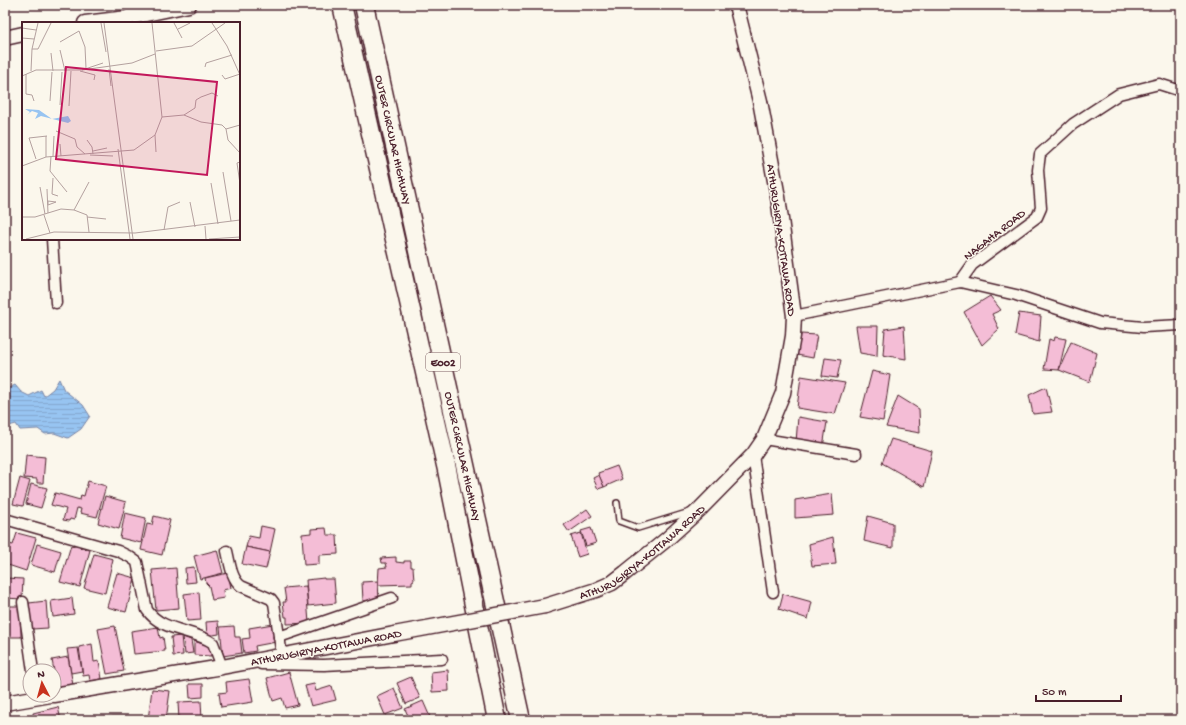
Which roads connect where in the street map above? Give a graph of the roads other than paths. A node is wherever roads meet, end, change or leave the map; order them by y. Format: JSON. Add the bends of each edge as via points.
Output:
{"nodes":[{"id":1,"x":136,"y":5,"type":"edge"},
{"id":2,"x":189,"y":5,"type":"edge"},
{"id":3,"x":342,"y":5,"type":"edge"},
{"id":4,"x":364,"y":5,"type":"edge"},
{"id":5,"x":736,"y":5,"type":"edge"},
{"id":6,"x":122,"y":20,"type":"edge"},
{"id":7,"x":97,"y":22,"type":"edge"},
{"id":8,"x":22,"y":34,"type":"edge"},
{"id":9,"x":5,"y":38,"type":"edge"},
{"id":10,"x":1181,"y":91,"type":"edge"},
{"id":11,"x":52,"y":240,"type":"edge"},
{"id":12,"x":960,"y":282,"type":"junction"},
{"id":13,"x":56,"y":303,"type":"dead end"},
{"id":14,"x":794,"y":316,"type":"junction"},
{"id":15,"x":1181,"y":325,"type":"edge"},
{"id":16,"x":764,"y":439,"type":"junction"},
{"id":17,"x":856,"y":454,"type":"dead end"},
{"id":18,"x":753,"y":455,"type":"junction"},
{"id":19,"x":617,"y":503,"type":"dead end"},
{"id":20,"x":700,"y":509,"type":"junction"},
{"id":21,"x":5,"y":519,"type":"edge"},
{"id":22,"x":227,"y":550,"type":"dead end"},
{"id":23,"x":773,"y":592,"type":"dead end"},
{"id":24,"x":392,"y":598,"type":"dead end"},
{"id":25,"x":23,"y":602,"type":"dead end"},
{"id":26,"x":279,"y":637,"type":"junction"},
{"id":27,"x":282,"y":656,"type":"junction"},
{"id":28,"x":442,"y":658,"type":"dead end"},
{"id":29,"x":32,"y":663,"type":"edge"},
{"id":30,"x":246,"y":663,"type":"junction"},
{"id":31,"x":222,"y":667,"type":"junction"},
{"id":32,"x":62,"y":694,"type":"edge"},
{"id":33,"x":22,"y":699,"type":"edge"},
{"id":34,"x":5,"y":703,"type":"edge"},
{"id":35,"x":497,"y":720,"type":"edge"},
{"id":36,"x":521,"y":720,"type":"edge"}],
"edges":[{"from":1,"to":6,"type":"street"},
{"from":2,"to":6,"type":"main road"},
{"from":3,"to":35,"type":"highway","name":"OUTER CIRCULAR HIGHWAY","number":"E002","via":[[447,470]]},
{"from":4,"to":36,"type":"highway","name":"OUTER CIRCULAR HIGHWAY","number":"E002"},
{"from":5,"to":14,"type":"main road","name":"ATHURUGIRIYA-KOTTAWA ROAD","via":[[761,109],[778,197]]},
{"from":6,"to":7,"type":"main road"},
{"from":8,"to":9,"type":"main road"},
{"from":10,"to":12,"type":"street","name":"NAGAHA ROAD","via":[[1159,84],[1119,94],[1073,124],[1040,154],[1038,170],[1041,208],[1037,217],[972,265]]},
{"from":11,"to":13,"type":"street"},
{"from":12,"to":14,"type":"street"},
{"from":12,"to":15,"type":"street","via":[[1016,295],[1100,323],[1143,327]]},
{"from":14,"to":16,"type":"main road","name":"ATHURUGIRIYA-KOTTAWA ROAD","via":[[783,394]]},
{"from":16,"to":17,"type":"street"},
{"from":16,"to":18,"type":"main road","name":"ATHURUGIRIYA-KOTTAWA ROAD"},
{"from":18,"to":20,"type":"main road","name":"ATHURUGIRIYA-KOTTAWA ROAD"},
{"from":18,"to":23,"type":"street"},
{"from":19,"to":20,"type":"lane","via":[[619,521],[638,528]]},
{"from":20,"to":27,"type":"main road","name":"ATHURUGIRIYA-KOTTAWA ROAD","bridge":true,"via":[[668,539],[612,583],[596,590],[545,606]]},
{"from":21,"to":31,"type":"street","via":[[118,551],[130,557],[137,562],[147,610],[151,617],[213,643]]},
{"from":22,"to":26,"type":"street","via":[[237,583],[271,599],[276,608]]},
{"from":24,"to":26,"type":"street"},
{"from":25,"to":29,"type":"street"},
{"from":26,"to":27,"type":"street"},
{"from":27,"to":30,"type":"main road","name":"ATHURUGIRIYA-KOTTAWA ROAD"},
{"from":28,"to":30,"type":"street","via":[[324,665]]},
{"from":30,"to":31,"type":"main road","name":"ATHURUGIRIYA-KOTTAWA ROAD"},
{"from":31,"to":32,"type":"main road","name":"ATHURUGIRIYA-KOTTAWA ROAD"},
{"from":33,"to":34,"type":"main road","name":"ATHURUGIRIYA-KOTTAWA ROAD"}]}
